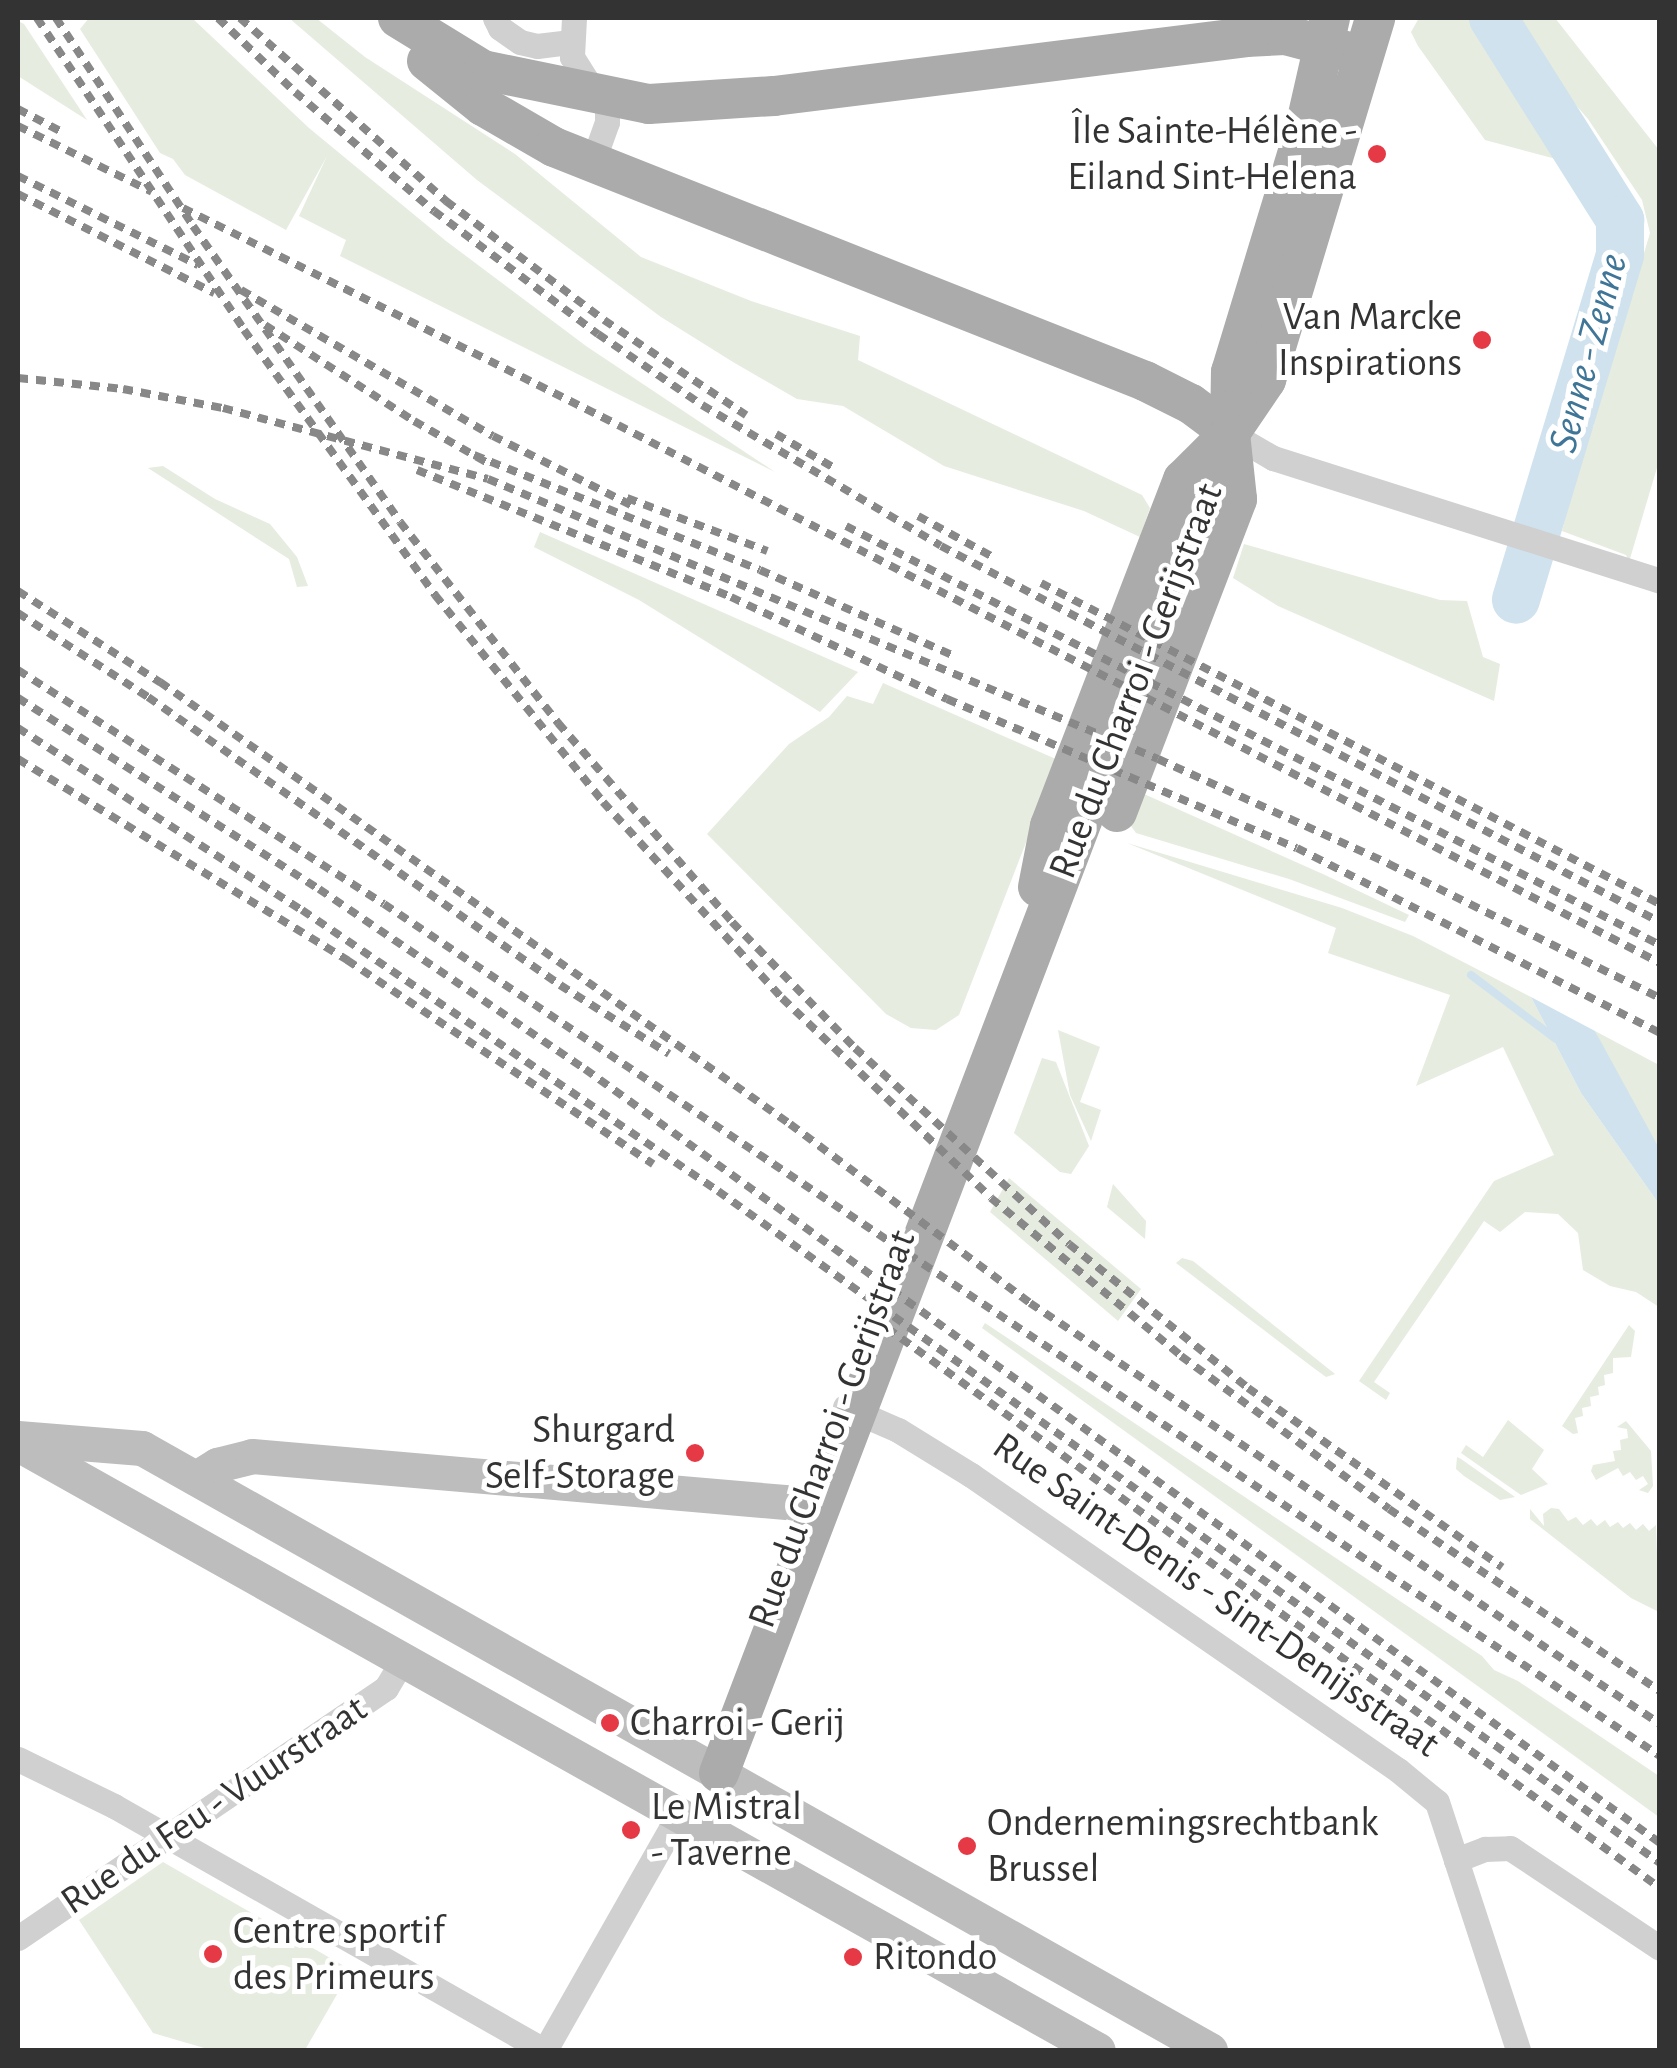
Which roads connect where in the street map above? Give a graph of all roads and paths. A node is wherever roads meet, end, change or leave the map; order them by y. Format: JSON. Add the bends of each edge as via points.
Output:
{"nodes":[{"id":1,"x":374,"y":18,"type":"edge"},
{"id":2,"x":398,"y":18,"type":"edge"},
{"id":3,"x":494,"y":18,"type":"edge"},
{"id":4,"x":1375,"y":18,"type":"edge"},
{"id":5,"x":572,"y":30,"type":"edge"},
{"id":6,"x":1327,"y":31,"type":"edge"},
{"id":7,"x":1364,"y":56,"type":"junction"},
{"id":8,"x":607,"y":99,"type":"junction"},
{"id":9,"x":592,"y":164,"type":"junction"},
{"id":10,"x":1230,"y":433,"type":"junction"},
{"id":11,"x":1660,"y":581,"type":"edge"},
{"id":12,"x":857,"y":1412,"type":"junction"},
{"id":13,"x":18,"y":1441,"type":"edge"},
{"id":14,"x":196,"y":1478,"type":"junction"},
{"id":15,"x":809,"y":1504,"type":"junction"},
{"id":16,"x":401,"y":1663,"type":"junction"},
{"id":17,"x":18,"y":1759,"type":"edge"},
{"id":18,"x":719,"y":1773,"type":"junction"},
{"id":19,"x":677,"y":1818,"type":"junction"},
{"id":20,"x":166,"y":1837,"type":"junction"},
{"id":21,"x":1456,"y":1860,"type":"junction"},
{"id":22,"x":18,"y":1938,"type":"edge"},
{"id":23,"x":1660,"y":1948,"type":"edge"},
{"id":24,"x":544,"y":2050,"type":"edge"},
{"id":25,"x":1098,"y":2050,"type":"edge"},
{"id":26,"x":1210,"y":2050,"type":"edge"},
{"id":27,"x":1518,"y":2050,"type":"edge"}],
"edges":[{"from":1,"to":9,"type":"main road","via":[[483,106]]},
{"from":2,"to":8,"type":"main road","via":[[483,70]]},
{"from":3,"to":5,"type":"street","via":[[520,42]]},
{"from":4,"to":7,"type":"main road","name":"Rue du Charroi - Gerijstraat"},
{"from":5,"to":8,"type":"street","via":[[578,68]]},
{"from":6,"to":7,"type":"main road"},
{"from":6,"to":8,"type":"main road","via":[[708,103]]},
{"from":6,"to":10,"type":"main road","name":"Rue du Charroi - Gerijstraat","via":[[1231,372]]},
{"from":7,"to":10,"type":"main road","name":"Rue du Charroi - Gerijstraat","via":[[1266,380]]},
{"from":8,"to":9,"type":"street","via":[[607,122]]},
{"from":9,"to":10,"type":"main road","via":[[1145,381]]},
{"from":10,"to":11,"type":"street","via":[[1273,458]]},
{"from":10,"to":12,"type":"main road","name":"Rue du Charroi - Gerijstraat","via":[[976,1097],[962,1174]]},
{"from":12,"to":15,"type":"main road","name":"Rue du Charroi - Gerijstraat"},
{"from":12,"to":18,"type":"main road","name":"Rue du Charroi - Gerijstraat","via":[[742,1754]]},
{"from":12,"to":21,"type":"street","name":"Rue Saint-Denis - Sint-Denijsstraat","via":[[971,1475],[1398,1770],[1437,1802]]},
{"from":13,"to":14,"type":"main road","via":[[142,1448]]},
{"from":13,"to":16,"type":"main road"},
{"from":14,"to":15,"type":"main road","via":[[252,1456]]},
{"from":14,"to":18,"type":"main road"},
{"from":15,"to":18,"type":"main road","name":"Rue du Charroi - Gerijstraat","via":[[716,1741]]},
{"from":16,"to":19,"type":"main road"},
{"from":16,"to":20,"type":"street","name":"Rue du Feu - Vuurstraat","via":[[386,1688]]},
{"from":17,"to":20,"type":"street"},
{"from":18,"to":19,"type":"main road","name":"Rue du Charroi - Gerijstraat"},
{"from":18,"to":26,"type":"main road"},
{"from":19,"to":24,"type":"street"},
{"from":19,"to":25,"type":"main road"},
{"from":20,"to":22,"type":"street","name":"Rue du Feu - Vuurstraat"},
{"from":20,"to":24,"type":"street"},
{"from":21,"to":23,"type":"street","via":[[1485,1848],[1510,1848]]},
{"from":21,"to":27,"type":"street","name":"Rue Saint-Denis - Sint-Denijsstraat"}]}
